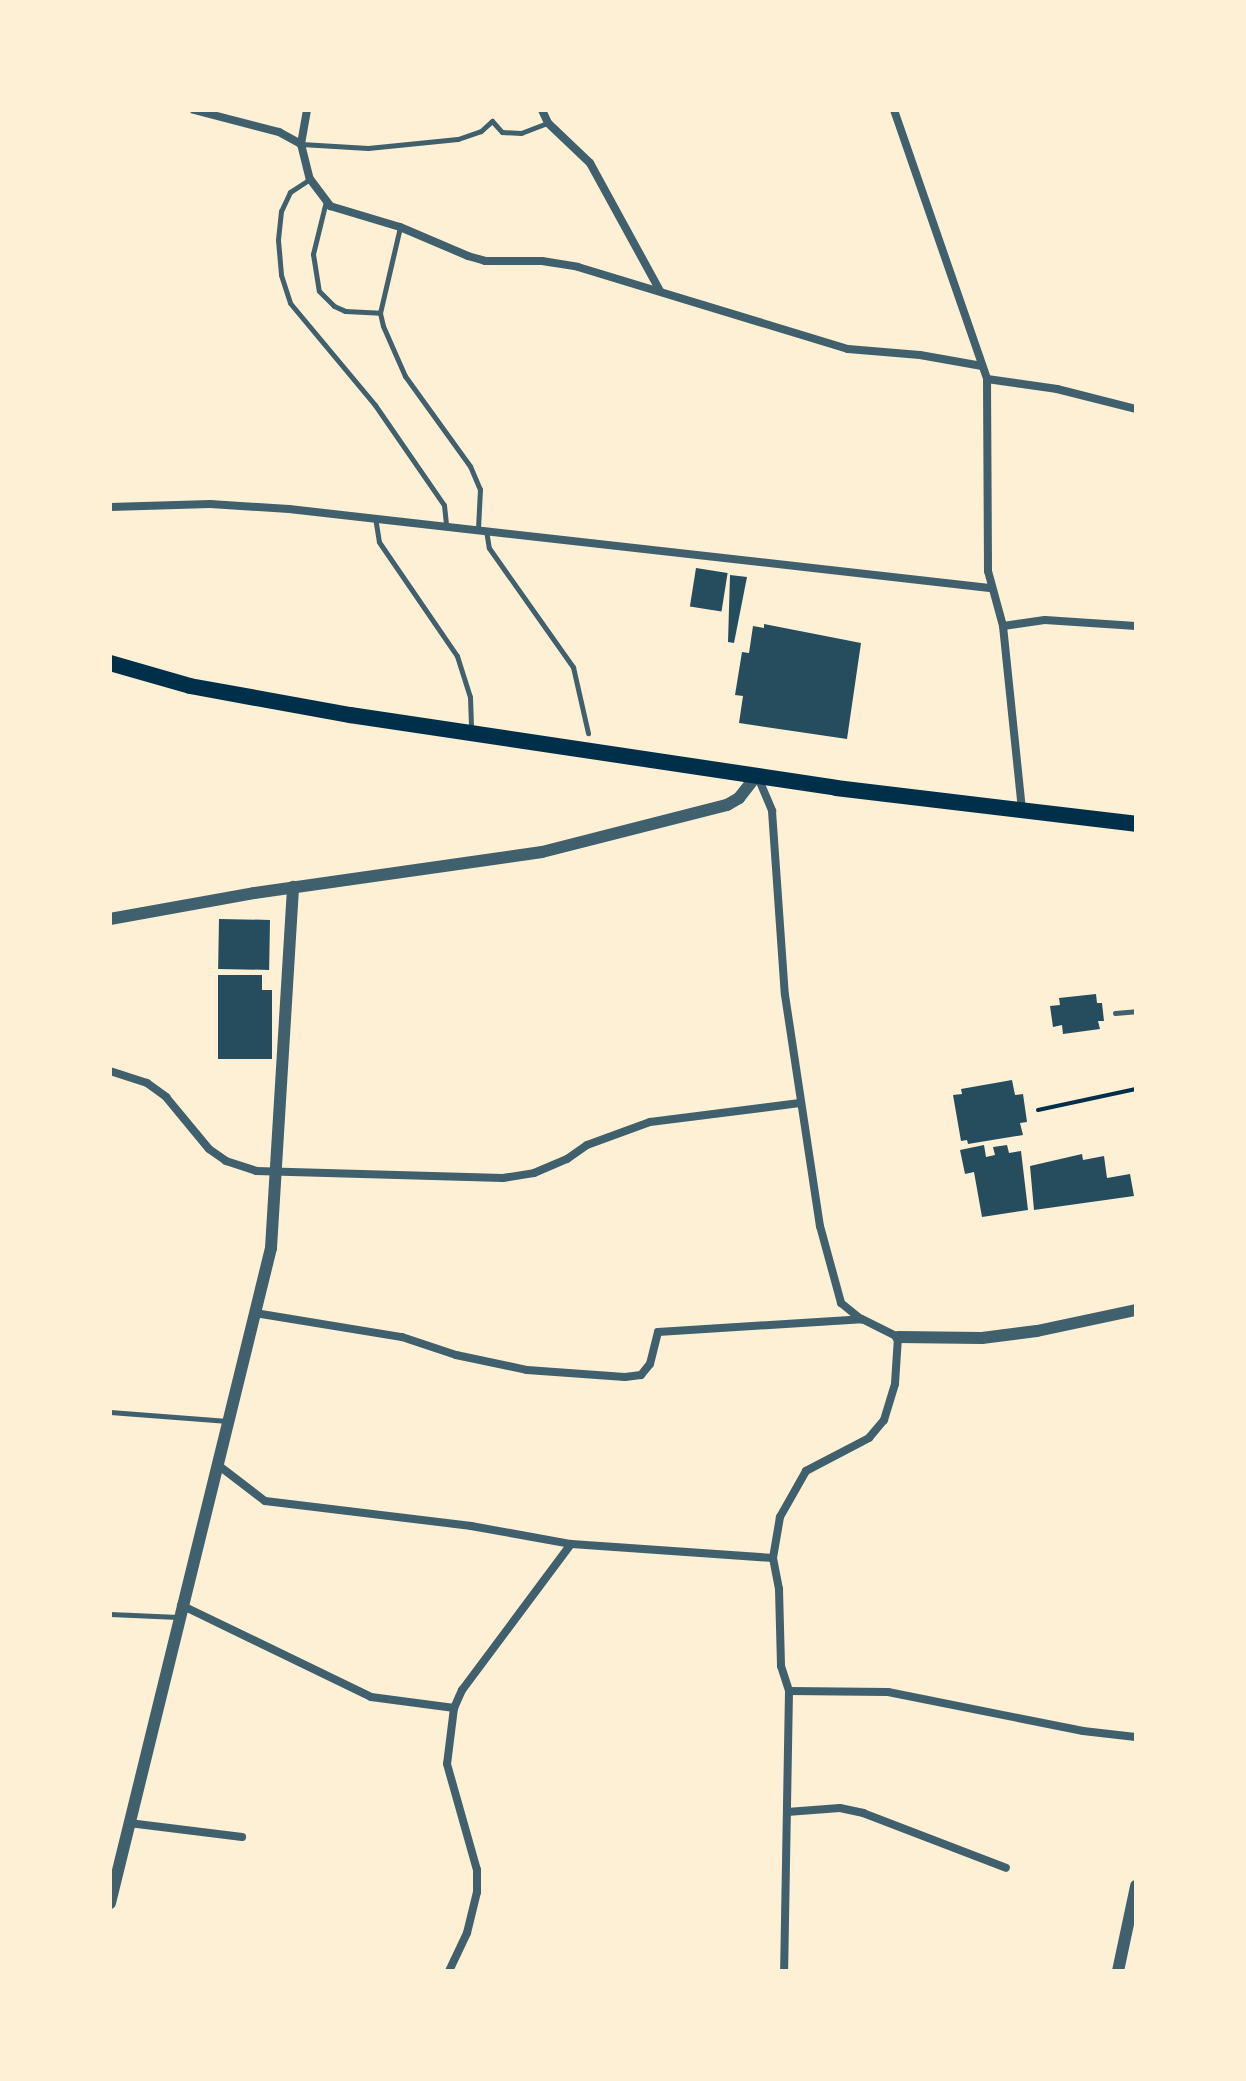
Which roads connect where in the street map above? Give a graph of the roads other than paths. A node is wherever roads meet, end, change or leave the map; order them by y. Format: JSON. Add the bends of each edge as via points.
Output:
{"nodes":[{"id":1,"x":194,"y":110,"type":"edge"},
{"id":2,"x":307,"y":110,"type":"edge"},
{"id":3,"x":542,"y":110,"type":"edge"},
{"id":4,"x":894,"y":110,"type":"edge"},
{"id":5,"x":548,"y":123,"type":"junction"},
{"id":6,"x":301,"y":144,"type":"junction"},
{"id":7,"x":310,"y":179,"type":"junction"},
{"id":8,"x":326,"y":201,"type":"junction"},
{"id":9,"x":400,"y":227,"type":"junction"},
{"id":10,"x":660,"y":291,"type":"junction"},
{"id":11,"x":380,"y":313,"type":"junction"},
{"id":12,"x":982,"y":366,"type":"junction"},
{"id":13,"x":987,"y":379,"type":"junction"},
{"id":14,"x":1136,"y":409,"type":"edge"},
{"id":15,"x":110,"y":507,"type":"edge"},
{"id":16,"x":375,"y":517,"type":"junction"},
{"id":17,"x":446,"y":525,"type":"junction"},
{"id":18,"x":482,"y":529,"type":"junction"},
{"id":19,"x":990,"y":588,"type":"junction"},
{"id":20,"x":1003,"y":626,"type":"junction"},
{"id":21,"x":1136,"y":626,"type":"edge"},
{"id":22,"x":110,"y":663,"type":"edge"},
{"id":23,"x":471,"y":733,"type":"junction"},
{"id":24,"x":588,"y":733,"type":"dead end"},
{"id":25,"x":757,"y":775,"type":"junction"},
{"id":26,"x":1022,"y":811,"type":"junction"},
{"id":27,"x":1136,"y":824,"type":"edge"},
{"id":28,"x":293,"y":887,"type":"junction"},
{"id":29,"x":110,"y":919,"type":"edge"},
{"id":30,"x":1136,"y":1011,"type":"edge"},
{"id":31,"x":1115,"y":1013,"type":"dead end"},
{"id":32,"x":110,"y":1071,"type":"edge"},
{"id":33,"x":800,"y":1103,"type":"junction"},
{"id":34,"x":278,"y":1171,"type":"junction"},
{"id":35,"x":1136,"y":1310,"type":"edge"},
{"id":36,"x":255,"y":1313,"type":"junction"},
{"id":37,"x":862,"y":1319,"type":"junction"},
{"id":38,"x":898,"y":1337,"type":"junction"},
{"id":39,"x":110,"y":1412,"type":"edge"},
{"id":40,"x":229,"y":1422,"type":"junction"},
{"id":41,"x":218,"y":1465,"type":"junction"},
{"id":42,"x":571,"y":1544,"type":"junction"},
{"id":43,"x":773,"y":1558,"type":"junction"},
{"id":44,"x":179,"y":1611,"type":"junction"},
{"id":45,"x":110,"y":1614,"type":"edge"},
{"id":46,"x":789,"y":1691,"type":"junction"},
{"id":47,"x":454,"y":1708,"type":"junction"},
{"id":48,"x":1136,"y":1737,"type":"edge"},
{"id":49,"x":787,"y":1812,"type":"junction"},
{"id":50,"x":129,"y":1823,"type":"junction"},
{"id":51,"x":242,"y":1837,"type":"dead end"},
{"id":52,"x":1006,"y":1868,"type":"dead end"},
{"id":53,"x":1136,"y":1886,"type":"edge"},
{"id":54,"x":110,"y":1903,"type":"edge"},
{"id":55,"x":449,"y":1971,"type":"edge"},
{"id":56,"x":784,"y":1971,"type":"edge"},
{"id":57,"x":1118,"y":1971,"type":"edge"}],
"edges":[{"from":1,"to":6,"type":"street","via":[[240,119]]},
{"from":2,"to":6,"type":"street"},
{"from":3,"to":5,"type":"street"},
{"from":4,"to":12,"type":"street"},
{"from":5,"to":6,"type":"lane","via":[[521,133],[502,132],[492,121],[458,139],[368,148]]},
{"from":5,"to":10,"type":"street","via":[[590,163]]},
{"from":6,"to":7,"type":"street"},
{"from":7,"to":8,"type":"street"},
{"from":7,"to":17,"type":"lane","via":[[290,192],[281,211],[281,275],[290,303],[375,405],[444,505]]},
{"from":8,"to":9,"type":"street"},
{"from":8,"to":11,"type":"lane","via":[[313,254],[319,291],[345,311]]},
{"from":9,"to":10,"type":"street","via":[[485,261],[542,261]]},
{"from":9,"to":11,"type":"lane"},
{"from":10,"to":12,"type":"street","via":[[848,349]]},
{"from":11,"to":18,"type":"lane","via":[[405,376],[470,466],[480,489]]},
{"from":12,"to":13,"type":"street"},
{"from":13,"to":14,"type":"street","via":[[1057,389]]},
{"from":13,"to":19,"type":"street"},
{"from":15,"to":16,"type":"street","via":[[210,504]]},
{"from":16,"to":17,"type":"street"},
{"from":16,"to":23,"type":"lane","via":[[379,542],[457,656],[470,697]]},
{"from":17,"to":18,"type":"street"},
{"from":18,"to":19,"type":"street"},
{"from":18,"to":24,"type":"lane","via":[[489,548],[573,667]]},
{"from":19,"to":20,"type":"street"},
{"from":20,"to":21,"type":"street","via":[[1045,620]]},
{"from":20,"to":26,"type":"street"},
{"from":22,"to":23,"type":"highway","via":[[203,689]]},
{"from":23,"to":25,"type":"highway"},
{"from":25,"to":26,"type":"highway"},
{"from":25,"to":28,"type":"street","via":[[739,798],[693,815],[542,852]]},
{"from":25,"to":33,"type":"street","via":[[772,811],[785,995]]},
{"from":26,"to":27,"type":"highway"},
{"from":28,"to":29,"type":"street"},
{"from":28,"to":34,"type":"street"},
{"from":30,"to":31,"type":"lane"},
{"from":32,"to":34,"type":"street","via":[[147,1083],[166,1097],[209,1149],[226,1161],[256,1171]]},
{"from":33,"to":34,"type":"street","via":[[650,1122],[597,1140],[534,1173],[503,1178]]},
{"from":33,"to":37,"type":"street","via":[[820,1226],[841,1303]]},
{"from":34,"to":36,"type":"street","via":[[271,1248]]},
{"from":35,"to":38,"type":"street","via":[[982,1338]]},
{"from":36,"to":37,"type":"street","via":[[402,1337],[527,1370],[625,1377],[641,1375],[650,1364],[658,1332]]},
{"from":36,"to":40,"type":"street"},
{"from":37,"to":38,"type":"street"},
{"from":38,"to":43,"type":"street","via":[[895,1384],[884,1420],[869,1438],[806,1471],[780,1517]]},
{"from":39,"to":40,"type":"lane"},
{"from":40,"to":41,"type":"street"},
{"from":41,"to":42,"type":"street","via":[[265,1501]]},
{"from":41,"to":44,"type":"street"},
{"from":42,"to":43,"type":"street"},
{"from":42,"to":47,"type":"street"},
{"from":43,"to":46,"type":"street","via":[[781,1666]]},
{"from":44,"to":45,"type":"lane"},
{"from":44,"to":47,"type":"street","via":[[371,1697]]},
{"from":44,"to":50,"type":"street"},
{"from":46,"to":48,"type":"street","via":[[888,1692]]},
{"from":46,"to":49,"type":"street"},
{"from":47,"to":55,"type":"street","via":[[447,1764],[477,1870],[477,1892],[467,1933]]},
{"from":49,"to":52,"type":"street","via":[[840,1808],[863,1813]]},
{"from":49,"to":56,"type":"street"},
{"from":50,"to":51,"type":"street"},
{"from":50,"to":54,"type":"street"},
{"from":53,"to":57,"type":"street"}]}
